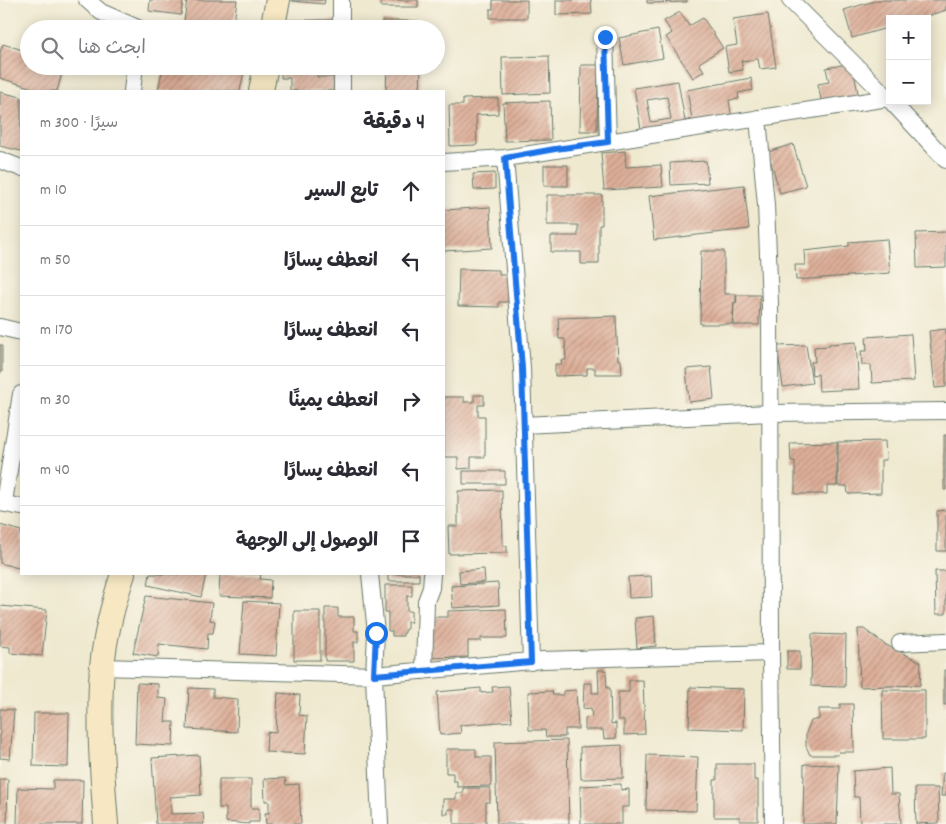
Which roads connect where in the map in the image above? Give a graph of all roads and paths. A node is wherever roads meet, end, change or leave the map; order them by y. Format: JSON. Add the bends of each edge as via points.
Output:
{"nodes":[{"id":1,"x":87,"y":0,"type":"edge"},
{"id":2,"x":278,"y":0,"type":"edge"},
{"id":3,"x":341,"y":0,"type":"edge"},
{"id":4,"x":790,"y":0,"type":"edge"},
{"id":5,"x":119,"y":20,"type":"edge"},
{"id":6,"x":274,"y":20,"type":"edge"},
{"id":7,"x":341,"y":20,"type":"edge"},
{"id":8,"x":605,"y":37,"type":"dead end"},
{"id":9,"x":134,"y":75,"type":"edge"},
{"id":10,"x":264,"y":75,"type":"edge"},
{"id":11,"x":342,"y":75,"type":"edge"},
{"id":12,"x":132,"y":90,"type":"edge"},
{"id":13,"x":261,"y":90,"type":"edge"},
{"id":14,"x":342,"y":90,"type":"edge"},
{"id":15,"x":886,"y":96,"type":"edge"},
{"id":16,"x":886,"y":101,"type":"edge"},
{"id":17,"x":895,"y":105,"type":"edge"},
{"id":18,"x":758,"y":118,"type":"junction"},
{"id":19,"x":608,"y":142,"type":"junction"},
{"id":20,"x":505,"y":158,"type":"junction"},
{"id":21,"x":0,"y":160,"type":"edge"},
{"id":22,"x":946,"y":160,"type":"edge"},
{"id":23,"x":445,"y":162,"type":"edge"},
{"id":24,"x":20,"y":168,"type":"edge"},
{"id":25,"x":0,"y":327,"type":"edge"},
{"id":26,"x":20,"y":332,"type":"edge"},
{"id":27,"x":20,"y":400,"type":"edge"},
{"id":28,"x":946,"y":411,"type":"edge"},
{"id":29,"x":770,"y":412,"type":"junction"},
{"id":30,"x":523,"y":426,"type":"junction"},
{"id":31,"x":2,"y":502,"type":"edge"},
{"id":32,"x":20,"y":507,"type":"edge"},
{"id":33,"x":123,"y":575,"type":"edge"},
{"id":34,"x":370,"y":575,"type":"edge"},
{"id":35,"x":432,"y":575,"type":"edge"},
{"id":36,"x":946,"y":641,"type":"edge"},
{"id":37,"x":900,"y":643,"type":"dead end"},
{"id":38,"x":771,"y":653,"type":"junction"},
{"id":39,"x":531,"y":662,"type":"junction"},
{"id":40,"x":102,"y":667,"type":"junction"},
{"id":41,"x":424,"y":672,"type":"junction"},
{"id":42,"x":374,"y":675,"type":"junction"},
{"id":43,"x":106,"y":824,"type":"edge"},
{"id":44,"x":380,"y":824,"type":"edge"},
{"id":45,"x":773,"y":824,"type":"edge"}],
"edges":[{"from":1,"to":5,"type":"street","via":[[101,12]]},
{"from":2,"to":6,"type":"main road"},
{"from":3,"to":7,"type":"street"},
{"from":4,"to":15,"type":"street"},
{"from":8,"to":19,"type":"street"},
{"from":9,"to":12,"type":"street"},
{"from":10,"to":13,"type":"main road"},
{"from":11,"to":14,"type":"street"},
{"from":16,"to":18,"type":"street"},
{"from":17,"to":22,"type":"street"},
{"from":18,"to":19,"type":"street"},
{"from":18,"to":29,"type":"street","via":[[766,205]]},
{"from":19,"to":20,"type":"street"},
{"from":20,"to":23,"type":"street"},
{"from":20,"to":30,"type":"street","via":[[522,368]]},
{"from":21,"to":24,"type":"street"},
{"from":25,"to":26,"type":"street"},
{"from":27,"to":31,"type":"street"},
{"from":28,"to":29,"type":"street"},
{"from":29,"to":30,"type":"street"},
{"from":29,"to":38,"type":"street"},
{"from":30,"to":39,"type":"street"},
{"from":31,"to":32,"type":"street"},
{"from":33,"to":40,"type":"main road","via":[[113,605]]},
{"from":34,"to":42,"type":"street","via":[[376,633]]},
{"from":35,"to":41,"type":"street","via":[[432,588],[426,601]]},
{"from":36,"to":37,"type":"street"},
{"from":38,"to":39,"type":"street"},
{"from":38,"to":45,"type":"street"},
{"from":39,"to":41,"type":"street"},
{"from":40,"to":42,"type":"street"},
{"from":40,"to":43,"type":"main road","via":[[101,754]]},
{"from":41,"to":42,"type":"street"},
{"from":42,"to":44,"type":"street"}]}
